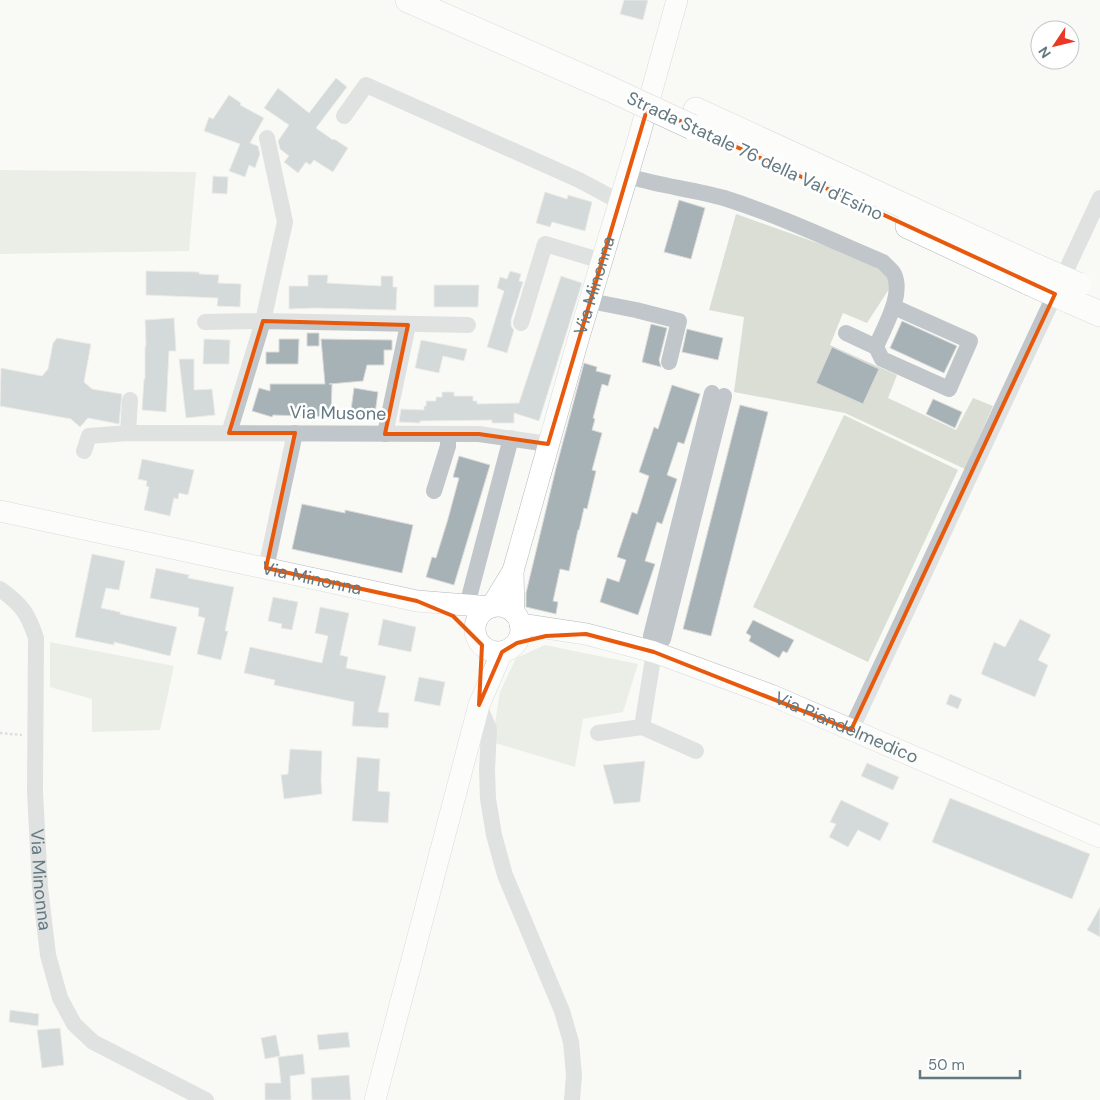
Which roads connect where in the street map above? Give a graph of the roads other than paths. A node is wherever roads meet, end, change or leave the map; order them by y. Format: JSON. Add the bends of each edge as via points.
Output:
{"nodes":[{"id":1,"x":408,"y":0,"type":"edge"},
{"id":2,"x":451,"y":0,"type":"edge"},
{"id":3,"x":678,"y":0,"type":"edge"},
{"id":4,"x":612,"y":81,"type":"junction"},
{"id":5,"x":344,"y":116,"type":"dead end"},
{"id":6,"x":267,"y":138,"type":"dead end"},
{"id":7,"x":628,"y":176,"type":"junction"},
{"id":8,"x":1100,"y":198,"type":"edge"},
{"id":9,"x":620,"y":202,"type":"junction"},
{"id":10,"x":602,"y":261,"type":"junction"},
{"id":11,"x":1073,"y":293,"type":"junction"},
{"id":12,"x":1100,"y":295,"type":"edge"},
{"id":13,"x":590,"y":301,"type":"junction"},
{"id":14,"x":894,"y":306,"type":"junction"},
{"id":15,"x":1100,"y":314,"type":"edge"},
{"id":16,"x":263,"y":321,"type":"junction"},
{"id":17,"x":205,"y":322,"type":"dead end"},
{"id":18,"x":522,"y":323,"type":"dead end"},
{"id":19,"x":408,"y":325,"type":"junction"},
{"id":20,"x":468,"y":325,"type":"dead end"},
{"id":21,"x":846,"y":334,"type":"dead end"},
{"id":22,"x":876,"y":347,"type":"junction"},
{"id":23,"x":669,"y":362,"type":"dead end"},
{"id":24,"x":718,"y":394,"type":"dead end"},
{"id":25,"x":130,"y":400,"type":"dead end"},
{"id":26,"x":128,"y":433,"type":"junction"},
{"id":27,"x":230,"y":433,"type":"junction"},
{"id":28,"x":295,"y":433,"type":"junction"},
{"id":29,"x":385,"y":434,"type":"junction"},
{"id":30,"x":448,"y":434,"type":"junction"},
{"id":31,"x":512,"y":438,"type":"junction"},
{"id":32,"x":548,"y":444,"type":"junction"},
{"id":33,"x":84,"y":451,"type":"dead end"},
{"id":34,"x":434,"y":491,"type":"dead end"},
{"id":35,"x":0,"y":511,"type":"edge"},
{"id":36,"x":266,"y":568,"type":"junction"},
{"id":37,"x":513,"y":571,"type":"junction"},
{"id":38,"x":0,"y":589,"type":"edge"},
{"id":39,"x":417,"y":601,"type":"junction"},
{"id":40,"x":467,"y":605,"type":"junction"},
{"id":41,"x":491,"y":607,"type":"junction"},
{"id":42,"x":513,"y":633,"type":"junction"},
{"id":43,"x":479,"y":641,"type":"junction"},
{"id":44,"x":654,"y":652,"type":"junction"},
{"id":45,"x":479,"y":705,"type":"junction"},
{"id":46,"x":642,"y":728,"type":"junction"},
{"id":47,"x":852,"y":730,"type":"junction"},
{"id":48,"x":598,"y":733,"type":"dead end"},
{"id":49,"x":696,"y":751,"type":"dead end"},
{"id":50,"x":1100,"y":837,"type":"edge"},
{"id":51,"x":206,"y":1100,"type":"edge"},
{"id":52,"x":375,"y":1100,"type":"edge"},
{"id":53,"x":572,"y":1100,"type":"edge"}],
"edges":[{"from":1,"to":4,"type":"highway","name":"Strada Statale 76 della Val d'Esino"},
{"from":2,"to":4,"type":"highway","name":"Strada Statale 76 della Val d'Esino"},
{"from":3,"to":7,"type":"main road","name":"Via Minonna"},
{"from":4,"to":11,"type":"highway","name":"Strada Statale 76 della Val d'Esino","bridge":true},
{"from":5,"to":9,"type":"street","via":[[366,85],[579,180]]},
{"from":6,"to":16,"type":"street","via":[[285,222]]},
{"from":7,"to":9,"type":"main road","name":"Via Minonna"},
{"from":7,"to":14,"type":"street","via":[[722,198],[883,262],[894,273],[897,288]]},
{"from":8,"to":47,"type":"street"},
{"from":9,"to":10,"type":"main road","name":"Via Minonna"},
{"from":10,"to":13,"type":"main road","name":"Via Minonna"},
{"from":10,"to":18,"type":"street","via":[[545,244]]},
{"from":11,"to":12,"type":"highway","name":"Strada Statale 76 della Val d'Esino"},
{"from":11,"to":15,"type":"highway","name":"Strada Statale 76 della Val d'Esino"},
{"from":13,"to":23,"type":"street","via":[[679,321]]},
{"from":13,"to":32,"type":"main road","name":"Via Minonna"},
{"from":14,"to":22,"type":"street"},
{"from":14,"to":22,"type":"street","via":[[970,341],[949,389],[882,359]]},
{"from":16,"to":17,"type":"street"},
{"from":16,"to":19,"type":"street"},
{"from":16,"to":27,"type":"street"},
{"from":19,"to":20,"type":"street"},
{"from":19,"to":29,"type":"street"},
{"from":21,"to":22,"type":"street"},
{"from":24,"to":44,"type":"street","via":[[663,639]]},
{"from":25,"to":26,"type":"street"},
{"from":26,"to":27,"type":"street","name":"Via Musone"},
{"from":26,"to":33,"type":"street","name":"Via Musone","via":[[89,436]]},
{"from":27,"to":28,"type":"street","name":"Via Musone"},
{"from":28,"to":29,"type":"street","name":"Via Musone"},
{"from":28,"to":36,"type":"street"},
{"from":29,"to":30,"type":"street","name":"Via Musone"},
{"from":30,"to":31,"type":"street","name":"Via Musone"},
{"from":30,"to":34,"type":"street","via":[[448,446]]},
{"from":31,"to":32,"type":"street","name":"Via Musone"},
{"from":31,"to":40,"type":"street"},
{"from":32,"to":37,"type":"main road","name":"Via Minonna"},
{"from":35,"to":36,"type":"main road","name":"Via Minonna"},
{"from":36,"to":39,"type":"main road","name":"Via Minonna"},
{"from":37,"to":41,"type":"main road","name":"Via Minonna"},
{"from":37,"to":42,"type":"main road","name":"Via Minonna"},
{"from":38,"to":51,"type":"street","name":"Via Minonna","via":[[17,601],[31,622],[36,638],[35,792],[40,887],[48,955],[60,998],[74,1024],[93,1042]]},
{"from":39,"to":40,"type":"main road","name":"Via Minonna"},
{"from":39,"to":43,"type":"main road","name":"Via Minonna","via":[[453,616]]},
{"from":40,"to":41,"type":"main road","name":"Via Minonna"},
{"from":41,"to":42,"type":"main road","name":"Via Minonna","via":[[503,607]]},
{"from":41,"to":43,"type":"main road","name":"Via Minonna","via":[[477,618],[475,630]]},
{"from":42,"to":43,"type":"main road","name":"Via Minonna","via":[[495,652]]},
{"from":42,"to":44,"type":"main road","name":"Via Piandelmedico","via":[[546,636],[586,634]]},
{"from":42,"to":45,"type":"main road","name":"Via Minonna"},
{"from":43,"to":45,"type":"main road","name":"Via Minonna"},
{"from":44,"to":46,"type":"street"},
{"from":44,"to":47,"type":"main road","name":"Via Piandelmedico","via":[[771,695]]},
{"from":45,"to":52,"type":"main road","name":"Via Minonna"},
{"from":45,"to":53,"type":"street","via":[[489,729],[488,799],[494,835],[505,874],[562,1010],[572,1051]]},
{"from":46,"to":48,"type":"street"},
{"from":46,"to":49,"type":"street"},
{"from":47,"to":50,"type":"main road","name":"Via Piandelmedico"}]}
